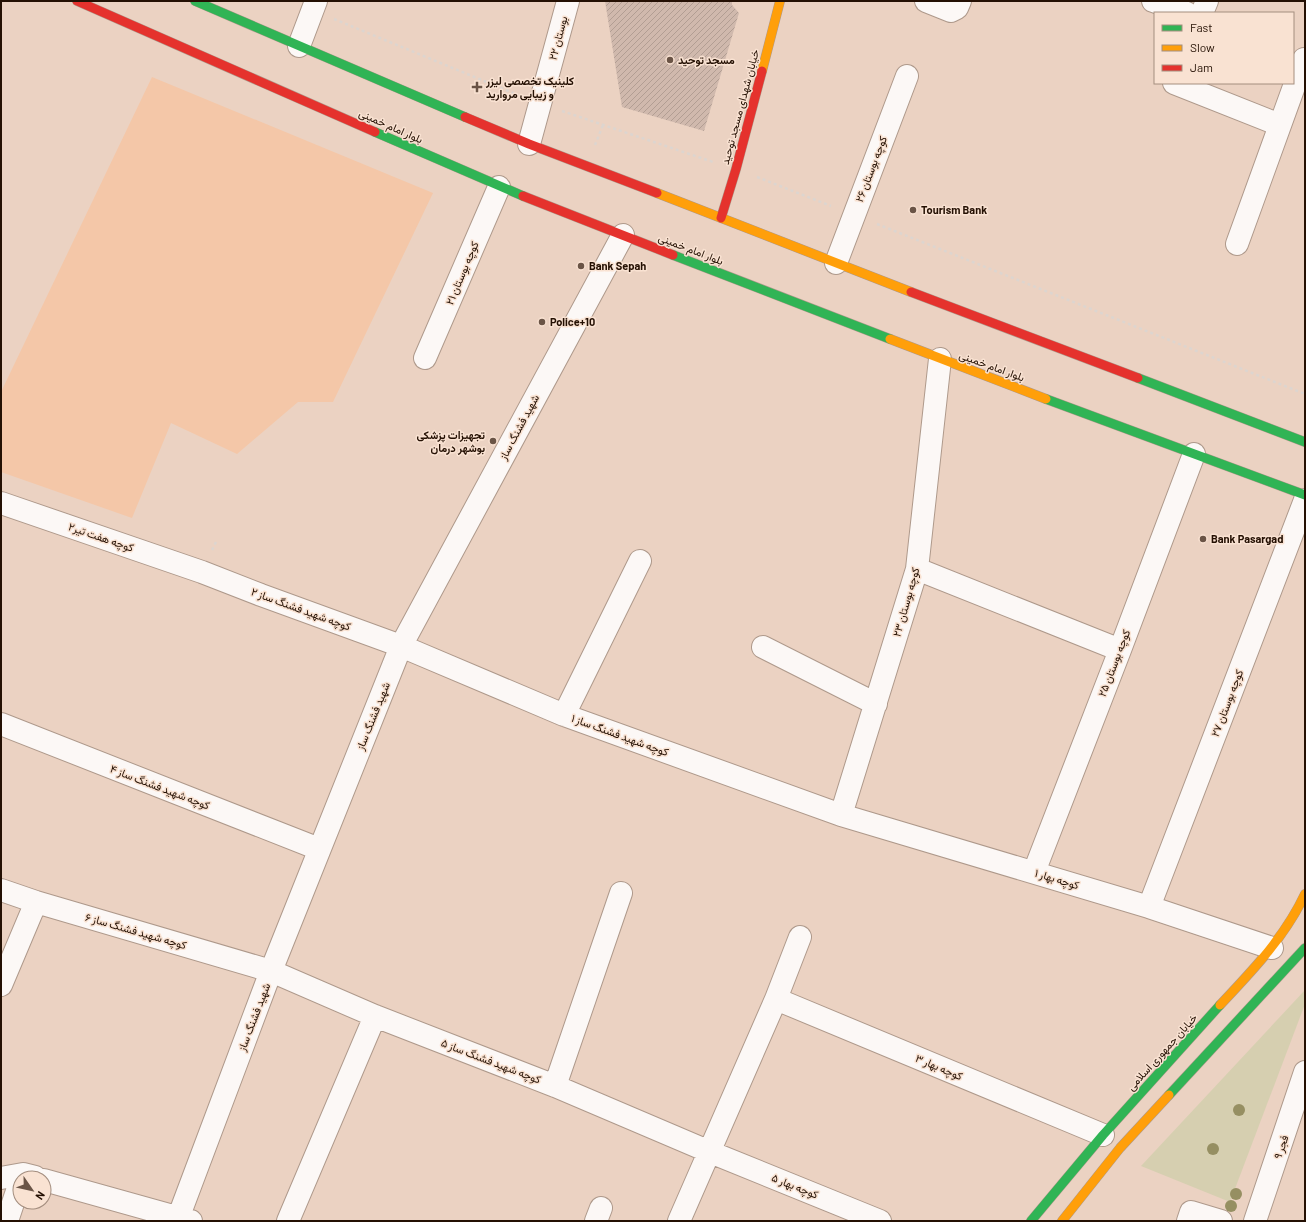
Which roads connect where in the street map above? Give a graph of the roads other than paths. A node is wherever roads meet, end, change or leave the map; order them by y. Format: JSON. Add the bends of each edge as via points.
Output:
{"nodes":[{"id":1,"x":77,"y":1,"type":"edge"},
{"id":2,"x":196,"y":1,"type":"edge"},
{"id":3,"x":568,"y":1,"type":"edge"},
{"id":4,"x":780,"y":1,"type":"edge"},
{"id":5,"x":926,"y":1,"type":"edge"},
{"id":6,"x":1153,"y":1,"type":"edge"},
{"id":7,"x":1207,"y":1,"type":"edge"},
{"id":8,"x":315,"y":6,"type":"edge"},
{"id":9,"x":955,"y":6,"type":"edge"},
{"id":10,"x":1184,"y":12,"type":"edge"},
{"id":11,"x":1202,"y":12,"type":"edge"},
{"id":12,"x":299,"y":46,"type":"junction"},
{"id":13,"x":1301,"y":57,"type":"edge"},
{"id":14,"x":907,"y":76,"type":"dead end"},
{"id":15,"x":1294,"y":80,"type":"edge"},
{"id":16,"x":1177,"y":84,"type":"edge"},
{"id":17,"x":1293,"y":84,"type":"edge"},
{"id":18,"x":1280,"y":125,"type":"junction"},
{"id":19,"x":529,"y":144,"type":"junction"},
{"id":20,"x":499,"y":187,"type":"junction"},
{"id":21,"x":721,"y":218,"type":"junction"},
{"id":22,"x":623,"y":235,"type":"junction"},
{"id":23,"x":1238,"y":244,"type":"dead end"},
{"id":24,"x":836,"y":263,"type":"junction"},
{"id":25,"x":425,"y":358,"type":"dead end"},
{"id":26,"x":940,"y":359,"type":"junction"},
{"id":27,"x":1305,"y":442,"type":"edge"},
{"id":28,"x":1194,"y":454,"type":"junction"},
{"id":29,"x":1305,"y":495,"type":"edge"},
{"id":30,"x":1305,"y":500,"type":"edge"},
{"id":31,"x":1,"y":503,"type":"edge"},
{"id":32,"x":640,"y":561,"type":"dead end"},
{"id":33,"x":917,"y":569,"type":"junction"},
{"id":34,"x":202,"y":572,"type":"joint"},
{"id":35,"x":401,"y":646,"type":"junction"},
{"id":36,"x":763,"y":647,"type":"dead end"},
{"id":37,"x":1120,"y":650,"type":"junction"},
{"id":38,"x":876,"y":704,"type":"junction"},
{"id":39,"x":564,"y":715,"type":"junction"},
{"id":40,"x":1,"y":724,"type":"edge"},
{"id":41,"x":841,"y":815,"type":"junction"},
{"id":42,"x":319,"y":849,"type":"junction"},
{"id":43,"x":1034,"y":872,"type":"junction"},
{"id":44,"x":1,"y":890,"type":"edge"},
{"id":45,"x":621,"y":893,"type":"dead end"},
{"id":46,"x":1305,"y":894,"type":"edge"},
{"id":47,"x":36,"y":902,"type":"junction"},
{"id":48,"x":1149,"y":907,"type":"junction"},
{"id":49,"x":800,"y":937,"type":"dead end"},
{"id":50,"x":1272,"y":948,"type":"junction"},
{"id":51,"x":1305,"y":948,"type":"edge"},
{"id":52,"x":271,"y":971,"type":"junction"},
{"id":53,"x":1,"y":985,"type":"edge"},
{"id":54,"x":776,"y":999,"type":"junction"},
{"id":55,"x":375,"y":1016,"type":"junction"},
{"id":56,"x":1305,"y":1072,"type":"edge"},
{"id":57,"x":555,"y":1086,"type":"junction"},
{"id":58,"x":1103,"y":1135,"type":"junction"},
{"id":59,"x":710,"y":1152,"type":"junction"},
{"id":60,"x":1,"y":1178,"type":"edge"},
{"id":61,"x":12,"y":1178,"type":"edge"},
{"id":62,"x":52,"y":1182,"type":"edge"},
{"id":63,"x":12,"y":1208,"type":"edge"},
{"id":64,"x":182,"y":1220,"type":"edge"},
{"id":65,"x":6,"y":1221,"type":"edge"},
{"id":66,"x":288,"y":1221,"type":"edge"},
{"id":67,"x":680,"y":1221,"type":"edge"},
{"id":68,"x":880,"y":1221,"type":"edge"},
{"id":69,"x":1031,"y":1221,"type":"edge"},
{"id":70,"x":1062,"y":1221,"type":"edge"},
{"id":71,"x":1188,"y":1221,"type":"edge"},
{"id":72,"x":1221,"y":1221,"type":"edge"},
{"id":73,"x":1255,"y":1221,"type":"edge"}],
"edges":[{"from":1,"to":20,"type":"street","name":"بلوار امام خمینی"},
{"from":2,"to":12,"type":"street"},
{"from":3,"to":19,"type":"street","name":"بوستان ۲۲"},
{"from":4,"to":21,"type":"street","name":"خیابان شهدای مسجد توحید"},
{"from":5,"to":9,"type":"street"},
{"from":6,"to":10,"type":"street"},
{"from":7,"to":11,"type":"street"},
{"from":8,"to":12,"type":"street"},
{"from":12,"to":19,"type":"street"},
{"from":13,"to":15,"type":"street"},
{"from":14,"to":24,"type":"street","name":"کوچه بوستان ۲۶"},
{"from":16,"to":18,"type":"street"},
{"from":17,"to":18,"type":"street"},
{"from":18,"to":23,"type":"street"},
{"from":19,"to":21,"type":"street"},
{"from":20,"to":22,"type":"street","name":"بلوار امام خمینی"},
{"from":20,"to":25,"type":"street","name":"کوچه بوستان ۲۱"},
{"from":21,"to":24,"type":"street"},
{"from":22,"to":26,"type":"street","name":"بلوار امام خمینی"},
{"from":22,"to":35,"type":"street","name":"شهید فشنگ ساز"},
{"from":24,"to":27,"type":"street"},
{"from":26,"to":28,"type":"street","name":"بلوار امام خمینی"},
{"from":26,"to":33,"type":"street","name":"کوچه بوستان ۲۳"},
{"from":28,"to":29,"type":"street","name":"بلوار امام خمینی"},
{"from":28,"to":37,"type":"street","name":"کوچه بوستان ۲۵"},
{"from":30,"to":48,"type":"street","name":"کوچه بوستان ۲۷"},
{"from":31,"to":34,"type":"street","name":"کوچه هفت تیر۲"},
{"from":32,"to":39,"type":"street"},
{"from":33,"to":37,"type":"street"},
{"from":33,"to":38,"type":"street","name":"کوچه بوستان ۲۳"},
{"from":34,"to":35,"type":"street","name":"کوچه شهید فشنگ ساز ۲"},
{"from":35,"to":39,"type":"street","name":"کوچه شهید فشنگ ساز ۱"},
{"from":35,"to":42,"type":"street","name":"شهید فشنگ ساز"},
{"from":36,"to":38,"type":"street"},
{"from":37,"to":43,"type":"street","name":"کوچه بوستان ۲۵"},
{"from":38,"to":41,"type":"street","name":"کوچه بوستان ۲۳"},
{"from":39,"to":41,"type":"street","name":"کوچه شهید فشنگ ساز ۱"},
{"from":40,"to":42,"type":"street","name":"کوچه شهید فشنگ ساز ۴"},
{"from":41,"to":43,"type":"street","name":"کوچه بهار ۱"},
{"from":42,"to":52,"type":"street","name":"شهید فشنگ ساز"},
{"from":43,"to":48,"type":"street","name":"کوچه بهار ۱"},
{"from":44,"to":47,"type":"street","name":"کوچه شهید فشنگ ساز ۶"},
{"from":45,"to":57,"type":"street"},
{"from":46,"to":50,"type":"street","name":"خیابان جمهوری اسلامی"},
{"from":47,"to":52,"type":"street","name":"کوچه شهید فشنگ ساز ۶"},
{"from":47,"to":53,"type":"street"},
{"from":48,"to":50,"type":"street","name":"کوچه بهار ۱"},
{"from":49,"to":54,"type":"street"},
{"from":50,"to":58,"type":"street","name":"خیابان جمهوری اسلامی"},
{"from":51,"to":70,"type":"street","via":[[1120,1148]]},
{"from":52,"to":55,"type":"street","name":"کوچه شهید فشنگ ساز ۵"},
{"from":52,"to":64,"type":"street","name":"شهید فشنگ ساز"},
{"from":54,"to":58,"type":"street","name":"کوچه بهار ۳"},
{"from":54,"to":59,"type":"street"},
{"from":55,"to":57,"type":"street","name":"کوچه شهید فشنگ ساز ۵"},
{"from":55,"to":66,"type":"street"},
{"from":56,"to":73,"type":"street","name":"فجر ۹"},
{"from":57,"to":59,"type":"street","name":"کوچه شهید فشنگ ساز ۵"},
{"from":58,"to":69,"type":"street","name":"خیابان جمهوری اسلامی"},
{"from":59,"to":67,"type":"street"},
{"from":59,"to":68,"type":"street","name":"کوچه بهار ۵"},
{"from":60,"to":61,"type":"street"},
{"from":62,"to":64,"type":"street"},
{"from":63,"to":65,"type":"street"},
{"from":71,"to":72,"type":"street","via":[[1191,1212]]}]}
